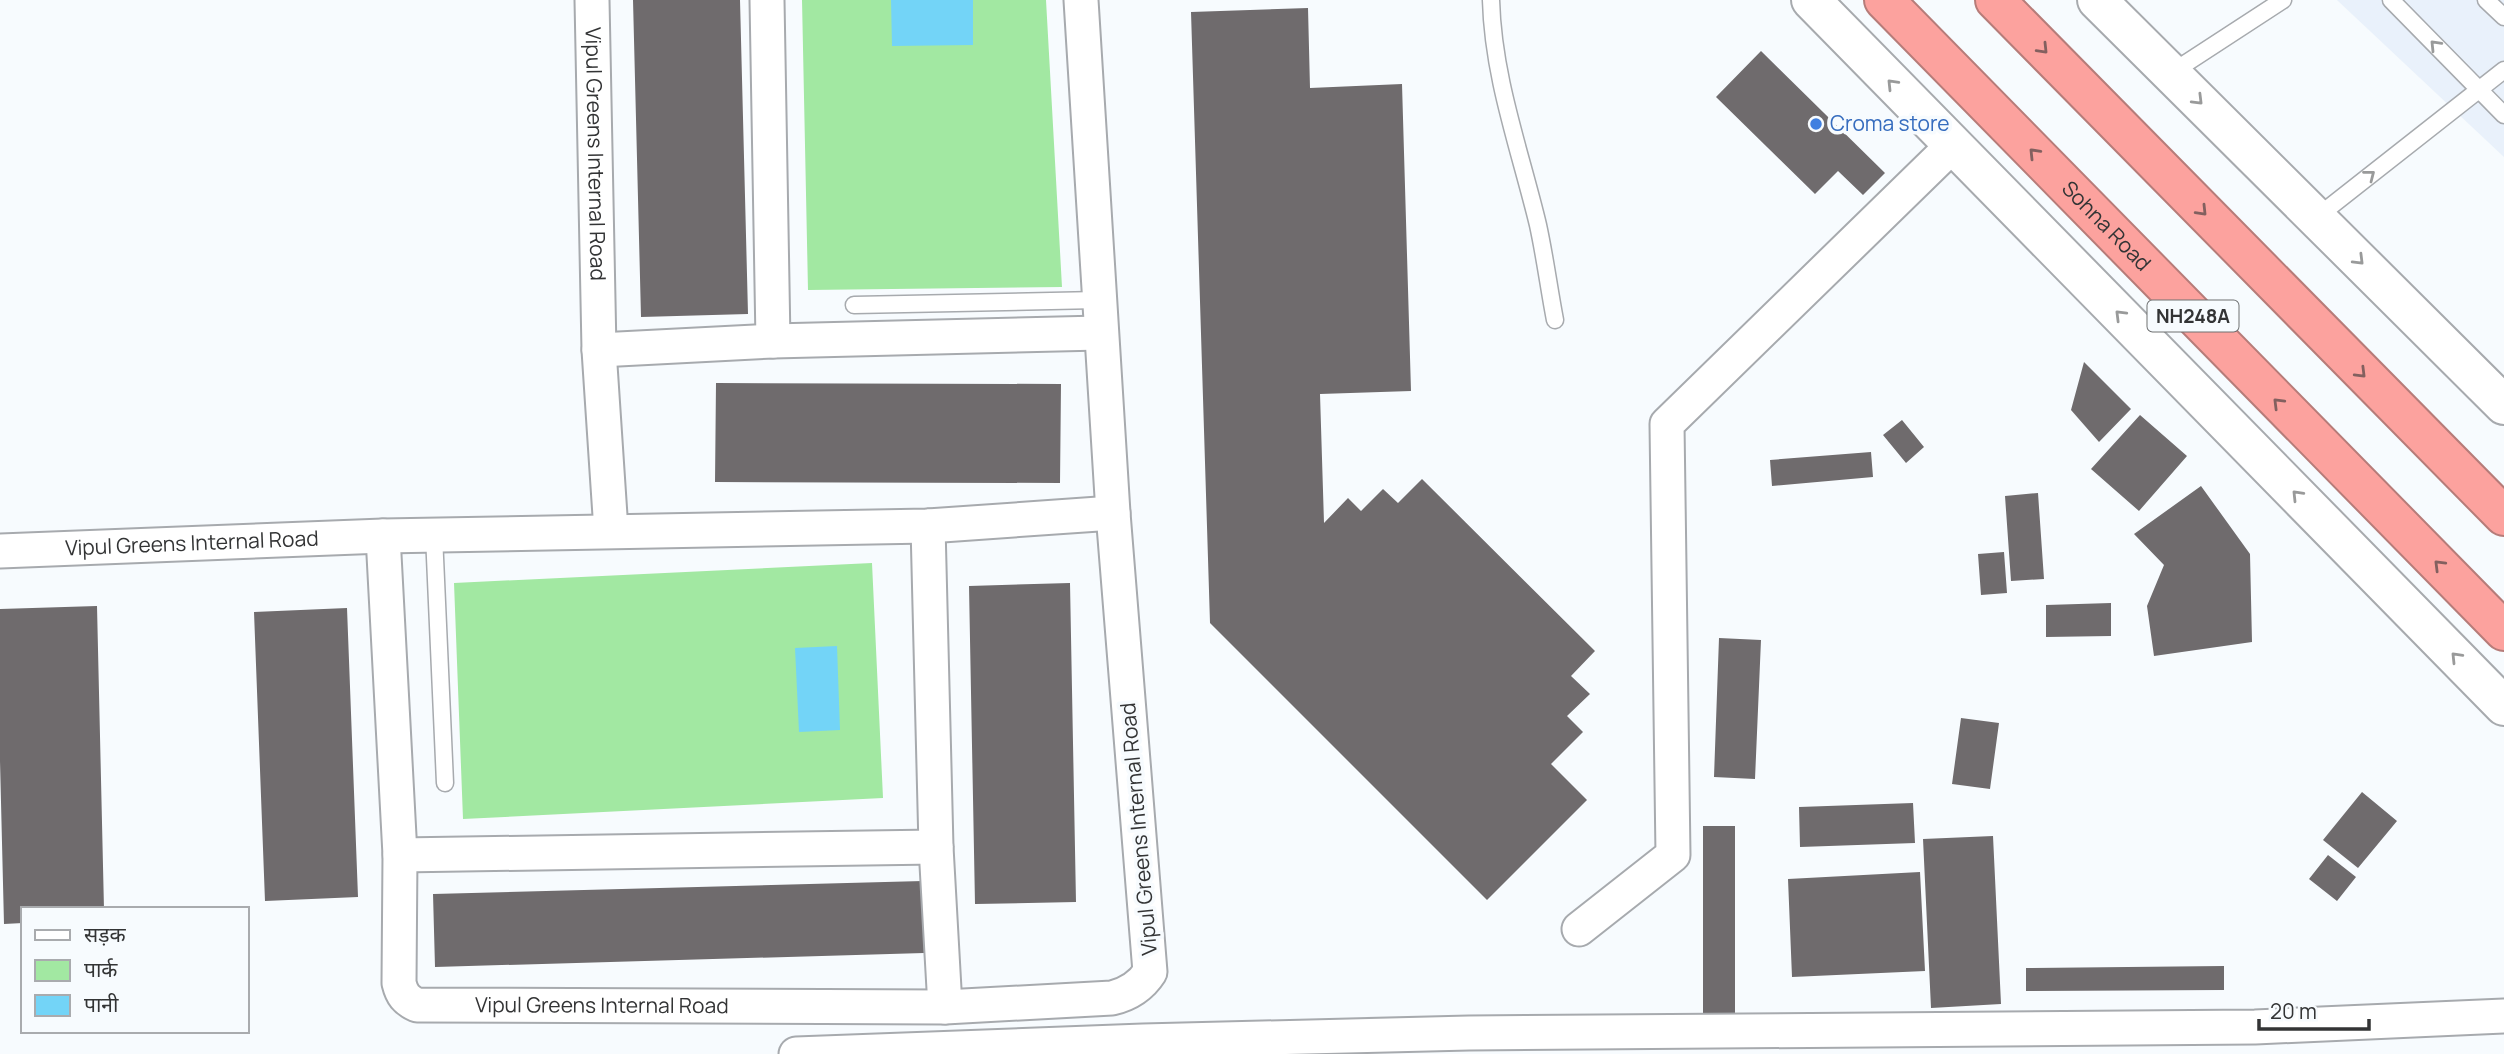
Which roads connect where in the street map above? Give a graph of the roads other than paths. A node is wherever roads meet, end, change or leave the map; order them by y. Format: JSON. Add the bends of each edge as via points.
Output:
{"nodes":[{"id":1,"x":592,"y":0,"type":"edge"},
{"id":2,"x":767,"y":0,"type":"edge"},
{"id":3,"x":1081,"y":0,"type":"edge"},
{"id":4,"x":1491,"y":0,"type":"edge"},
{"id":5,"x":1811,"y":0,"type":"edge"},
{"id":6,"x":1884,"y":0,"type":"edge"},
{"id":7,"x":1995,"y":0,"type":"edge"},
{"id":8,"x":2097,"y":0,"type":"edge"},
{"id":9,"x":2283,"y":0,"type":"edge"},
{"id":10,"x":2391,"y":0,"type":"edge"},
{"id":11,"x":2486,"y":0,"type":"edge"},
{"id":12,"x":2504,"y":18,"type":"edge"},
{"id":13,"x":2504,"y":70,"type":"edge"},
{"id":14,"x":2171,"y":73,"type":"junction"},
{"id":15,"x":2478,"y":89,"type":"junction"},
{"id":16,"x":2504,"y":116,"type":"edge"},
{"id":17,"x":1952,"y":146,"type":"junction"},
{"id":18,"x":2317,"y":217,"type":"junction"},
{"id":19,"x":1098,"y":300,"type":"junction"},
{"id":20,"x":854,"y":304,"type":"dead end"},
{"id":21,"x":1555,"y":320,"type":"dead end"},
{"id":22,"x":1100,"y":333,"type":"junction"},
{"id":23,"x":773,"y":341,"type":"junction"},
{"id":24,"x":599,"y":350,"type":"junction"},
{"id":25,"x":2504,"y":405,"type":"edge"},
{"id":26,"x":1113,"y":513,"type":"junction"},
{"id":27,"x":2504,"y":516,"type":"edge"},
{"id":28,"x":928,"y":526,"type":"junction"},
{"id":29,"x":611,"y":531,"type":"junction"},
{"id":30,"x":434,"y":535,"type":"junction"},
{"id":31,"x":383,"y":536,"type":"junction"},
{"id":32,"x":0,"y":551,"type":"edge"},
{"id":33,"x":2504,"y":631,"type":"edge"},
{"id":34,"x":2504,"y":706,"type":"edge"},
{"id":35,"x":445,"y":783,"type":"dead end"},
{"id":36,"x":936,"y":847,"type":"junction"},
{"id":37,"x":400,"y":855,"type":"junction"},
{"id":38,"x":1579,"y":929,"type":"dead end"},
{"id":39,"x":945,"y":1007,"type":"junction"},
{"id":40,"x":2504,"y":1016,"type":"edge"},
{"id":41,"x":1877,"y":1029,"type":"junction"},
{"id":42,"x":796,"y":1054,"type":"edge"},
{"id":43,"x":1845,"y":1054,"type":"edge"}],
"edges":[{"from":1,"to":24,"type":"street","name":"Vipul Greens Internal Road"},
{"from":2,"to":23,"type":"street"},
{"from":3,"to":19,"type":"street","name":"Vipul Greens Internal Road"},
{"from":4,"to":21,"type":"lane","via":[[1500,84],[1538,226]]},
{"from":17,"to":5,"type":"main road","one_way":true},
{"from":33,"to":6,"type":"highway","name":"Sohna Road","number":"NH248A","one_way":true},
{"from":7,"to":27,"type":"highway","one_way":true},
{"from":8,"to":14,"type":"main road"},
{"from":9,"to":14,"type":"lane"},
{"from":15,"to":10,"type":"lane","one_way":true},
{"from":11,"to":12,"type":"lane"},
{"from":13,"to":15,"type":"lane"},
{"from":14,"to":18,"type":"main road","one_way":true},
{"from":15,"to":16,"type":"lane"},
{"from":18,"to":15,"type":"lane","one_way":true},
{"from":34,"to":17,"type":"main road","one_way":true},
{"from":17,"to":38,"type":"street","via":[[1667,424],[1673,855]]},
{"from":18,"to":25,"type":"main road","one_way":true},
{"from":19,"to":20,"type":"lane"},
{"from":19,"to":22,"type":"street","name":"Vipul Greens Internal Road"},
{"from":22,"to":23,"type":"street"},
{"from":22,"to":26,"type":"street","name":"Vipul Greens Internal Road"},
{"from":23,"to":24,"type":"street"},
{"from":24,"to":29,"type":"street","name":"Vipul Greens Internal Road"},
{"from":26,"to":28,"type":"street","name":"Vipul Greens Internal Road"},
{"from":26,"to":39,"type":"street","name":"Vipul Greens Internal Road","via":[[1150,972],[1143,983],[1112,998]]},
{"from":28,"to":29,"type":"street","name":"Vipul Greens Internal Road"},
{"from":28,"to":36,"type":"street"},
{"from":29,"to":30,"type":"street","name":"Vipul Greens Internal Road"},
{"from":30,"to":31,"type":"street","name":"Vipul Greens Internal Road"},
{"from":30,"to":35,"type":"lane"},
{"from":31,"to":32,"type":"street","name":"Vipul Greens Internal Road"},
{"from":31,"to":37,"type":"street","name":"Vipul Greens Internal Road"},
{"from":36,"to":37,"type":"street"},
{"from":36,"to":39,"type":"street"},
{"from":37,"to":39,"type":"street","name":"Vipul Greens Internal Road","via":[[399,983],[407,1001],[417,1005]]},
{"from":40,"to":41,"type":"street","via":[[2255,1027]]},
{"from":41,"to":42,"type":"street","via":[[1469,1033]]},
{"from":41,"to":43,"type":"street"}]}
